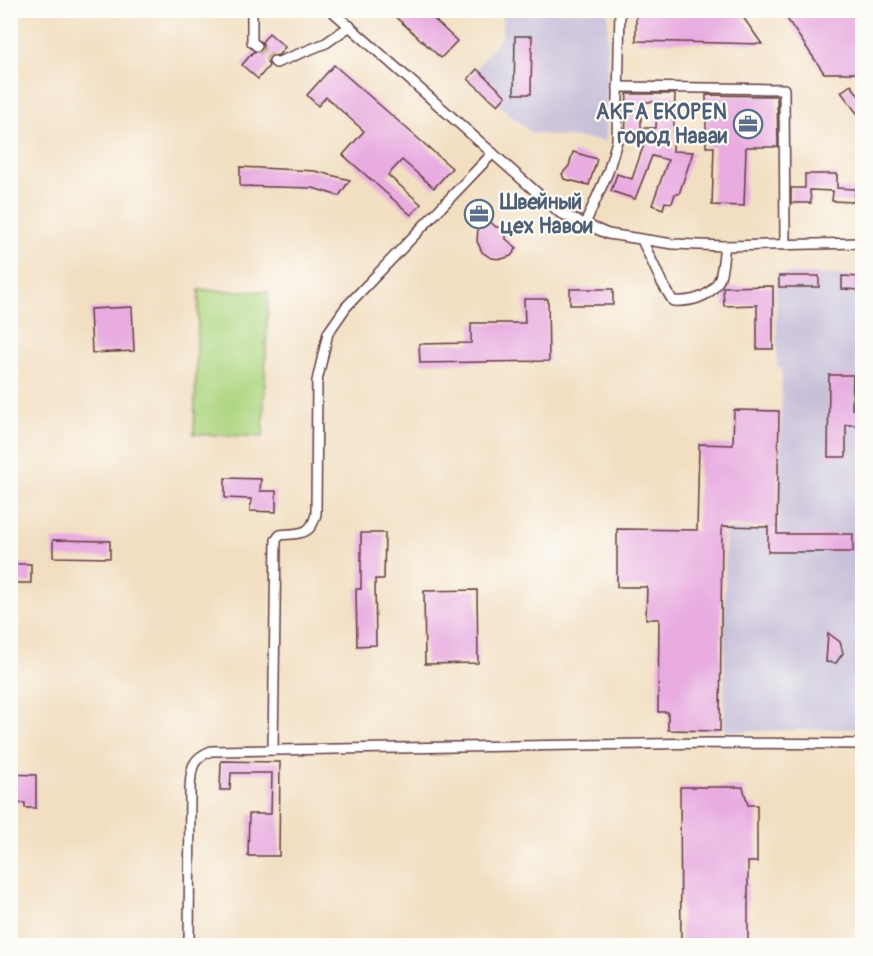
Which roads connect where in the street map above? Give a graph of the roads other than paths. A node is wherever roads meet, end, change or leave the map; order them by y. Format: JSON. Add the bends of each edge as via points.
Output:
{"nodes":[{"id":1,"x":252,"y":10,"type":"edge"},
{"id":2,"x":331,"y":10,"type":"edge"},
{"id":3,"x":620,"y":10,"type":"edge"},
{"id":4,"x":350,"y":26,"type":"junction"},
{"id":5,"x":257,"y":46,"type":"tunnel mouth"},
{"id":6,"x":274,"y":61,"type":"dead end"},
{"id":7,"x":618,"y":87,"type":"junction"},
{"id":8,"x":493,"y":153,"type":"junction"},
{"id":9,"x":585,"y":224,"type":"junction"},
{"id":10,"x":642,"y":240,"type":"junction"},
{"id":11,"x":862,"y":243,"type":"edge"},
{"id":12,"x":785,"y":245,"type":"junction"},
{"id":13,"x":725,"y":246,"type":"junction"},
{"id":14,"x":862,"y":744,"type":"edge"},
{"id":15,"x":273,"y":750,"type":"junction"},
{"id":16,"x":189,"y":945,"type":"edge"}],
"edges":[{"from":1,"to":5,"type":"street","via":[[252,42]]},
{"from":2,"to":4,"type":"street"},
{"from":3,"to":7,"type":"street"},
{"from":4,"to":6,"type":"street","via":[[326,43]]},
{"from":4,"to":8,"type":"street"},
{"from":7,"to":9,"type":"street","via":[[616,141],[608,172]]},
{"from":7,"to":12,"type":"street","via":[[784,89]]},
{"from":8,"to":9,"type":"street","via":[[560,213]]},
{"from":8,"to":15,"type":"street","via":[[346,307],[328,333],[316,381],[314,523],[306,532],[280,535],[276,540]]},
{"from":9,"to":10,"type":"street","via":[[608,234]]},
{"from":10,"to":13,"type":"street"},
{"from":10,"to":13,"type":"street","via":[[673,301],[691,302],[708,293],[719,280]]},
{"from":11,"to":12,"type":"street"},
{"from":12,"to":13,"type":"street"},
{"from":14,"to":15,"type":"street"},
{"from":15,"to":16,"type":"street","via":[[211,751],[199,756],[192,769]]}]}
